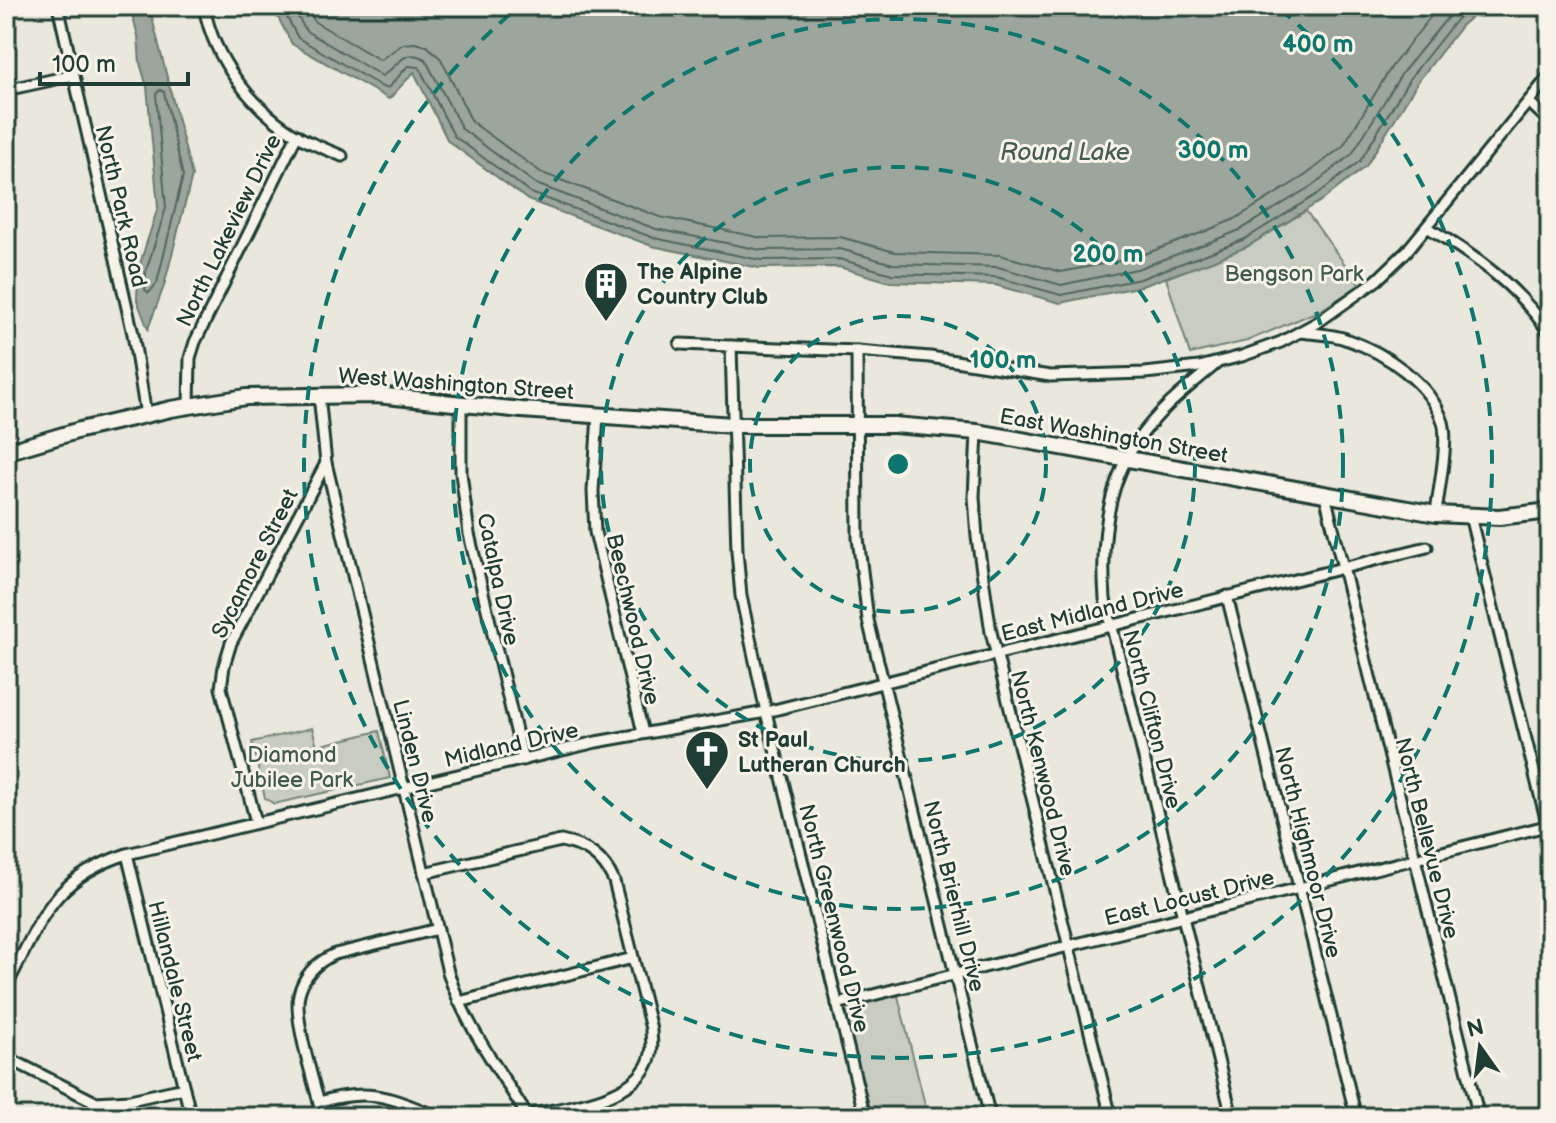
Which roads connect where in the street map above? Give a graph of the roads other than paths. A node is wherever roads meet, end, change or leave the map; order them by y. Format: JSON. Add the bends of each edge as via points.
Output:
{"nodes":[{"id":1,"x":58,"y":6,"type":"edge"},
{"id":2,"x":204,"y":6,"type":"edge"},
{"id":3,"x":74,"y":75,"type":"junction"},
{"id":4,"x":1550,"y":75,"type":"edge"},
{"id":5,"x":6,"y":90,"type":"edge"},
{"id":6,"x":1529,"y":102,"type":"junction"},
{"id":7,"x":1550,"y":122,"type":"edge"},
{"id":8,"x":297,"y":135,"type":"junction"},
{"id":9,"x":342,"y":156,"type":"dead end"},
{"id":10,"x":1427,"y":227,"type":"junction"},
{"id":11,"x":1300,"y":332,"type":"junction"},
{"id":12,"x":1550,"y":334,"type":"edge"},
{"id":13,"x":680,"y":344,"type":"dead end"},
{"id":14,"x":731,"y":346,"type":"junction"},
{"id":15,"x":857,"y":351,"type":"junction"},
{"id":16,"x":1218,"y":362,"type":"junction"},
{"id":17,"x":319,"y":395,"type":"junction"},
{"id":18,"x":461,"y":404,"type":"junction"},
{"id":19,"x":189,"y":406,"type":"junction"},
{"id":20,"x":146,"y":415,"type":"junction"},
{"id":21,"x":598,"y":415,"type":"junction"},
{"id":22,"x":668,"y":421,"type":"joint"},
{"id":23,"x":733,"y":425,"type":"junction"},
{"id":24,"x":857,"y":425,"type":"junction"},
{"id":25,"x":977,"y":432,"type":"junction"},
{"id":26,"x":6,"y":452,"type":"edge"},
{"id":27,"x":1127,"y":459,"type":"junction"},
{"id":28,"x":326,"y":463,"type":"junction"},
{"id":29,"x":1325,"y":495,"type":"junction"},
{"id":30,"x":1550,"y":511,"type":"edge"},
{"id":31,"x":1436,"y":514,"type":"junction"},
{"id":32,"x":1470,"y":516,"type":"junction"},
{"id":33,"x":1427,"y":547,"type":"dead end"},
{"id":34,"x":1341,"y":568,"type":"junction"},
{"id":35,"x":1227,"y":596,"type":"junction"},
{"id":36,"x":1111,"y":625,"type":"junction"},
{"id":37,"x":997,"y":653,"type":"junction"},
{"id":38,"x":883,"y":682,"type":"junction"},
{"id":39,"x":766,"y":712,"type":"junction"},
{"id":40,"x":643,"y":733,"type":"junction"},
{"id":41,"x":523,"y":760,"type":"junction"},
{"id":42,"x":404,"y":788,"type":"junction"},
{"id":43,"x":256,"y":822,"type":"junction"},
{"id":44,"x":1549,"y":829,"type":"edge"},
{"id":45,"x":127,"y":854,"type":"junction"},
{"id":46,"x":1415,"y":859,"type":"junction"},
{"id":47,"x":424,"y":873,"type":"junction"},
{"id":48,"x":1300,"y":888,"type":"junction"},
{"id":49,"x":1183,"y":917,"type":"junction"},
{"id":50,"x":438,"y":929,"type":"junction"},
{"id":51,"x":1068,"y":945,"type":"junction"},
{"id":52,"x":633,"y":958,"type":"junction"},
{"id":53,"x":955,"y":974,"type":"junction"},
{"id":54,"x":6,"y":987,"type":"edge"},
{"id":55,"x":459,"y":1002,"type":"junction"},
{"id":56,"x":837,"y":1004,"type":"junction"},
{"id":57,"x":6,"y":1057,"type":"edge"},
{"id":58,"x":184,"y":1088,"type":"junction"},
{"id":59,"x":95,"y":1102,"type":"junction"},
{"id":60,"x":319,"y":1102,"type":"junction"},
{"id":61,"x":525,"y":1116,"type":"edge"},
{"id":62,"x":90,"y":1117,"type":"edge"},
{"id":63,"x":191,"y":1117,"type":"edge"},
{"id":64,"x":323,"y":1117,"type":"edge"},
{"id":65,"x":439,"y":1117,"type":"edge"},
{"id":66,"x":865,"y":1117,"type":"edge"},
{"id":67,"x":990,"y":1117,"type":"edge"},
{"id":68,"x":1111,"y":1117,"type":"edge"},
{"id":69,"x":1232,"y":1117,"type":"edge"},
{"id":70,"x":1356,"y":1117,"type":"edge"},
{"id":71,"x":1479,"y":1117,"type":"edge"}],
"edges":[{"from":1,"to":3,"type":"street","name":"North Park Road"},
{"from":2,"to":8,"type":"street","name":"North Lakeview Drive","via":[[223,59],[247,92]]},
{"from":3,"to":5,"type":"street"},
{"from":3,"to":20,"type":"street","name":"North Park Road","via":[[133,334]]},
{"from":4,"to":6,"type":"street"},
{"from":6,"to":7,"type":"street"},
{"from":6,"to":10,"type":"street"},
{"from":8,"to":9,"type":"street"},
{"from":8,"to":19,"type":"street","name":"North Lakeview Drive","via":[[195,342]]},
{"from":10,"to":11,"type":"street","via":[[1377,280]]},
{"from":10,"to":12,"type":"street","via":[[1499,275]]},
{"from":11,"to":16,"type":"street"},
{"from":11,"to":31,"type":"street","via":[[1346,339],[1372,351],[1399,366],[1427,394],[1443,423]]},
{"from":13,"to":14,"type":"street"},
{"from":14,"to":15,"type":"street"},
{"from":14,"to":23,"type":"street","name":"North Greenwood Drive"},
{"from":15,"to":16,"type":"street","via":[[1050,376],[1145,373]]},
{"from":15,"to":24,"type":"street","name":"North Brierhill Drive"},
{"from":16,"to":27,"type":"street","name":"North Clifton Drive","via":[[1169,402]]},
{"from":17,"to":18,"type":"main road","name":"West Washington Street"},
{"from":17,"to":19,"type":"main road","name":"West Washington Street","via":[[246,397]]},
{"from":17,"to":28,"type":"street","name":"Linden Drive"},
{"from":18,"to":21,"type":"main road","name":"West Washington Street"},
{"from":18,"to":41,"type":"street","name":"Catalpa Drive","via":[[461,473],[469,534]]},
{"from":19,"to":20,"type":"main road","name":"West Washington Street"},
{"from":20,"to":26,"type":"main road","name":"West Washington Street"},
{"from":21,"to":22,"type":"main road","name":"West Washington Street"},
{"from":21,"to":40,"type":"street","name":"Beechwood Drive","via":[[595,532]]},
{"from":22,"to":23,"type":"main road","name":"East Washington Street"},
{"from":23,"to":24,"type":"main road","name":"East Washington Street"},
{"from":23,"to":39,"type":"street","name":"North Greenwood Drive","via":[[741,596]]},
{"from":24,"to":25,"type":"main road","name":"East Washington Street"},
{"from":24,"to":38,"type":"street","name":"North Brierhill Drive","via":[[863,588]]},
{"from":25,"to":27,"type":"main road","name":"East Washington Street"},
{"from":25,"to":37,"type":"street","name":"North Kenwood Drive","via":[[977,537]]},
{"from":27,"to":29,"type":"main road","name":"East Washington Street"},
{"from":27,"to":36,"type":"street","name":"North Clifton Drive","via":[[1117,479],[1102,560]]},
{"from":28,"to":42,"type":"street","name":"Linden Drive"},
{"from":28,"to":43,"type":"street","name":"Sycamore Street","via":[[243,618],[224,666],[221,688]]},
{"from":29,"to":31,"type":"main road","name":"East Washington Street"},
{"from":29,"to":34,"type":"street","name":"North Bellevue Drive"},
{"from":30,"to":32,"type":"main road","name":"East Washington Street"},
{"from":31,"to":32,"type":"main road","name":"East Washington Street"},
{"from":32,"to":44,"type":"street"},
{"from":33,"to":34,"type":"street","name":"East Midland Drive"},
{"from":34,"to":35,"type":"street","name":"East Midland Drive"},
{"from":34,"to":46,"type":"street","name":"North Bellevue Drive"},
{"from":35,"to":36,"type":"street","name":"East Midland Drive"},
{"from":35,"to":48,"type":"street","name":"North Highmoor Drive"},
{"from":36,"to":37,"type":"street","name":"East Midland Drive"},
{"from":36,"to":49,"type":"street","name":"North Clifton Drive"},
{"from":37,"to":38,"type":"street","name":"East Midland Drive"},
{"from":37,"to":51,"type":"street","name":"North Kenwood Drive"},
{"from":38,"to":39,"type":"street","name":"East Midland Drive"},
{"from":38,"to":53,"type":"street","name":"North Brierhill Drive"},
{"from":39,"to":40,"type":"street","name":"Midland Drive"},
{"from":39,"to":56,"type":"street","name":"North Greenwood Drive"},
{"from":40,"to":41,"type":"street","name":"Midland Drive"},
{"from":41,"to":42,"type":"street","name":"Midland Drive"},
{"from":42,"to":43,"type":"street","name":"Midland Drive"},
{"from":42,"to":47,"type":"street","name":"Linden Drive"},
{"from":43,"to":45,"type":"street","name":"Midland Drive"},
{"from":44,"to":46,"type":"street","name":"East Locust Drive"},
{"from":45,"to":54,"type":"street","name":"Midland Drive","via":[[81,873],[49,904]]},
{"from":45,"to":58,"type":"street","name":"Hillandale Street"},
{"from":46,"to":48,"type":"street","name":"East Locust Drive"},
{"from":46,"to":71,"type":"street","name":"North Bellevue Drive"},
{"from":47,"to":50,"type":"street","name":"Linden Drive"},
{"from":47,"to":52,"type":"street","via":[[544,844],[579,844],[607,866]]},
{"from":48,"to":49,"type":"street","name":"East Locust Drive"},
{"from":48,"to":70,"type":"street","name":"North Highmoor Drive"},
{"from":49,"to":51,"type":"street","name":"East Locust Drive"},
{"from":49,"to":69,"type":"street","name":"North Clifton Drive"},
{"from":50,"to":55,"type":"street","name":"Linden Drive"},
{"from":50,"to":60,"type":"street","via":[[335,954],[308,974],[298,995],[299,1021]]},
{"from":51,"to":53,"type":"street","name":"East Locust Drive"},
{"from":51,"to":68,"type":"street","name":"North Kenwood Drive"},
{"from":52,"to":55,"type":"street"},
{"from":52,"to":61,"type":"street","via":[[651,1029],[652,1053],[645,1069],[618,1093]]},
{"from":53,"to":56,"type":"street","name":"East Locust Drive"},
{"from":53,"to":67,"type":"street","name":"North Brierhill Drive"},
{"from":55,"to":61,"type":"street","name":"Linden Drive"},
{"from":56,"to":66,"type":"street","name":"North Greenwood Drive"},
{"from":57,"to":59,"type":"street"},
{"from":58,"to":59,"type":"street"},
{"from":58,"to":63,"type":"street","name":"Hillandale Street"},
{"from":59,"to":62,"type":"street"},
{"from":60,"to":64,"type":"street"},
{"from":60,"to":65,"type":"street","via":[[346,1094],[380,1095]]}]}
